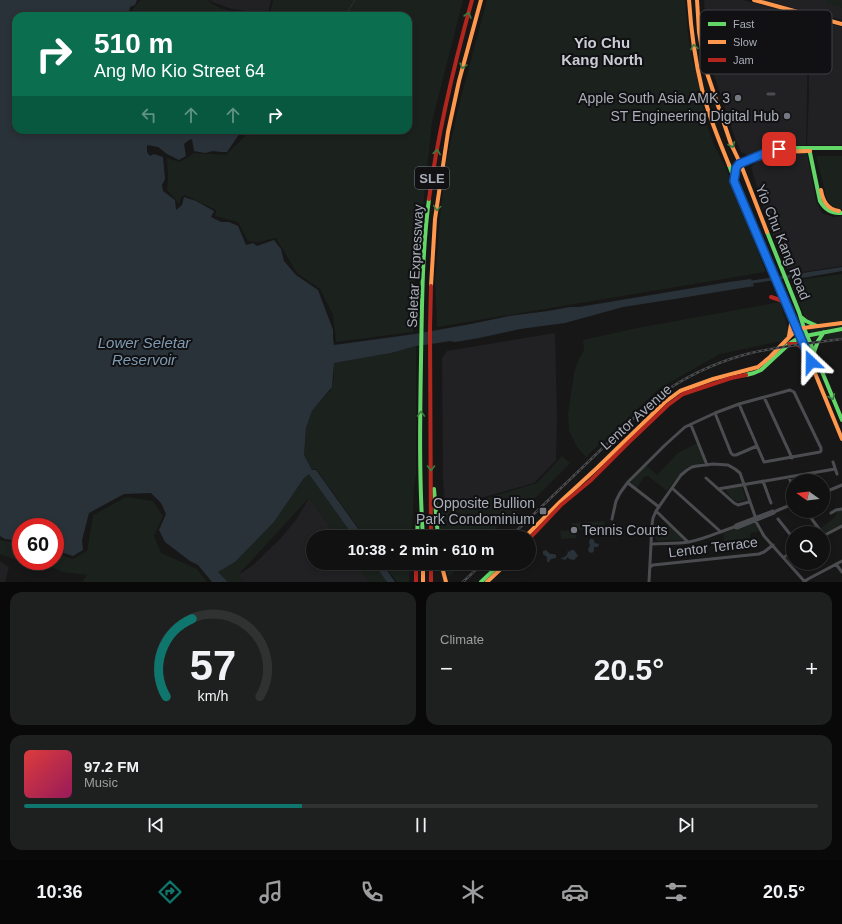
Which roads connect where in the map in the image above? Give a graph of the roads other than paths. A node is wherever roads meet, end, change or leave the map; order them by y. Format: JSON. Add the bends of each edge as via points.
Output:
{"nodes":[{"id":1,"x":472,"y":0,"type":"edge"},
{"id":2,"x":481,"y":0,"type":"edge"},
{"id":3,"x":689,"y":0,"type":"edge"},
{"id":4,"x":697,"y":0,"type":"edge"},
{"id":5,"x":754,"y":0,"type":"edge"},
{"id":6,"x":791,"y":10,"type":"edge"},
{"id":7,"x":832,"y":21,"type":"edge"},
{"id":8,"x":842,"y":24,"type":"edge"},
{"id":9,"x":700,"y":38,"type":"edge"},
{"id":10,"x":707,"y":74,"type":"edge"},
{"id":11,"x":768,"y":94,"type":"dead end"},
{"id":12,"x":774,"y":94,"type":"dead end"},
{"id":13,"x":842,"y":149,"type":"edge"},
{"id":14,"x":811,"y":150,"type":"junction"},
{"id":15,"x":727,"y":161,"type":"junction"},
{"id":16,"x":739,"y":165,"type":"junction"},
{"id":17,"x":734,"y":181,"type":"junction"},
{"id":18,"x":842,"y":212,"type":"edge"},
{"id":19,"x":771,"y":297,"type":"dead end"},
{"id":20,"x":786,"y":304,"type":"junction"},
{"id":21,"x":792,"y":316,"type":"junction"},
{"id":22,"x":800,"y":316,"type":"junction"},
{"id":23,"x":842,"y":323,"type":"edge"},
{"id":24,"x":819,"y":326,"type":"junction"},
{"id":25,"x":804,"y":328,"type":"junction"},
{"id":26,"x":797,"y":329,"type":"junction"},
{"id":27,"x":842,"y":329,"type":"edge"},
{"id":28,"x":824,"y":332,"type":"junction"},
{"id":29,"x":807,"y":335,"type":"junction"},
{"id":30,"x":800,"y":337,"type":"junction"},
{"id":31,"x":788,"y":338,"type":"junction"},
{"id":32,"x":789,"y":344,"type":"junction"},
{"id":33,"x":806,"y":352,"type":"junction"},
{"id":34,"x":814,"y":352,"type":"junction"},
{"id":35,"x":764,"y":397,"type":"junction"},
{"id":36,"x":738,"y":404,"type":"junction"},
{"id":37,"x":715,"y":413,"type":"junction"},
{"id":38,"x":842,"y":420,"type":"edge"},
{"id":39,"x":691,"y":425,"type":"junction"},
{"id":40,"x":842,"y":440,"type":"edge"},
{"id":41,"x":757,"y":446,"type":"junction"},
{"id":42,"x":792,"y":458,"type":"junction"},
{"id":43,"x":834,"y":462,"type":"dead end"},
{"id":44,"x":708,"y":465,"type":"junction"},
{"id":45,"x":835,"y":469,"type":"junction"},
{"id":46,"x":807,"y":474,"type":"edge"},
{"id":47,"x":836,"y":474,"type":"dead end"},
{"id":48,"x":706,"y":478,"type":"dead end"},
{"id":49,"x":786,"y":478,"type":"edge"},
{"id":50,"x":431,"y":481,"type":"junction"},
{"id":51,"x":763,"y":481,"type":"junction"},
{"id":52,"x":628,"y":483,"type":"junction"},
{"id":53,"x":744,"y":484,"type":"junction"},
{"id":54,"x":842,"y":485,"type":"edge"},
{"id":55,"x":672,"y":488,"type":"junction"},
{"id":56,"x":718,"y":489,"type":"junction"},
{"id":57,"x":830,"y":489,"type":"edge"},
{"id":58,"x":420,"y":501,"type":"junction"},
{"id":59,"x":749,"y":502,"type":"junction"},
{"id":60,"x":771,"y":503,"type":"dead end"},
{"id":61,"x":659,"y":507,"type":"junction"},
{"id":62,"x":786,"y":507,"type":"edge"},
{"id":63,"x":842,"y":509,"type":"edge"},
{"id":64,"x":656,"y":511,"type":"junction"},
{"id":65,"x":831,"y":513,"type":"dead end"},
{"id":66,"x":755,"y":518,"type":"junction"},
{"id":67,"x":612,"y":519,"type":"dead end"},
{"id":68,"x":778,"y":519,"type":"dead end"},
{"id":69,"x":842,"y":526,"type":"edge"},
{"id":70,"x":786,"y":529,"type":"edge"},
{"id":71,"x":417,"y":530,"type":"edge"},
{"id":72,"x":422,"y":530,"type":"edge"},
{"id":73,"x":431,"y":530,"type":"edge"},
{"id":74,"x":437,"y":530,"type":"edge"},
{"id":75,"x":532,"y":530,"type":"edge"},
{"id":76,"x":536,"y":532,"type":"edge"},
{"id":77,"x":721,"y":532,"type":"junction"},
{"id":78,"x":830,"y":532,"type":"edge"},
{"id":79,"x":688,"y":542,"type":"junction"},
{"id":80,"x":651,"y":544,"type":"junction"},
{"id":81,"x":773,"y":546,"type":"junction"},
{"id":82,"x":784,"y":557,"type":"joint"},
{"id":83,"x":842,"y":561,"type":"edge"},
{"id":84,"x":836,"y":564,"type":"junction"},
{"id":85,"x":651,"y":565,"type":"junction"},
{"id":86,"x":416,"y":570,"type":"edge"},
{"id":87,"x":423,"y":570,"type":"edge"},
{"id":88,"x":431,"y":570,"type":"edge"},
{"id":89,"x":443,"y":570,"type":"edge"},
{"id":90,"x":494,"y":570,"type":"edge"},
{"id":91,"x":500,"y":570,"type":"edge"},
{"id":92,"x":842,"y":572,"type":"edge"},
{"id":93,"x":416,"y":582,"type":"edge"},
{"id":94,"x":423,"y":582,"type":"edge"},
{"id":95,"x":431,"y":582,"type":"edge"},
{"id":96,"x":446,"y":582,"type":"edge"},
{"id":97,"x":481,"y":582,"type":"edge"},
{"id":98,"x":488,"y":582,"type":"edge"},
{"id":99,"x":650,"y":582,"type":"edge"},
{"id":100,"x":805,"y":582,"type":"edge"}],
"edges":[{"from":58,"to":1,"type":"main road","name":"Seletar Expressway","number":"SLE","one_way":true,"via":[[422,330],[427,216],[440,130]]},
{"from":2,"to":50,"type":"main road","name":"Seletar Expressway","number":"SLE","one_way":true,"via":[[448,132],[434,233],[430,329]]},
{"from":15,"to":3,"type":"main road","name":"Yio Chu Kang Road","one_way":true,"via":[[702,90],[696,63]]},
{"from":4,"to":9,"type":"main road","name":"Yio Chu Kang Road","one_way":true},
{"from":5,"to":6,"type":"main road"},
{"from":7,"to":8,"type":"main road"},
{"from":10,"to":16,"type":"main road","name":"Yio Chu Kang Road","one_way":true},
{"from":11,"to":12,"type":"street"},
{"from":13,"to":14,"type":"main road"},
{"from":14,"to":16,"type":"main road","via":[[779,152]]},
{"from":14,"to":18,"type":"main road","via":[[823,207],[834,213]]},
{"from":15,"to":16,"type":"main road"},
{"from":15,"to":17,"type":"main road","name":"Yio Chu Kang Road"},
{"from":16,"to":17,"type":"main road","via":[[735,171]]},
{"from":16,"to":22,"type":"main road","name":"Yio Chu Kang Road"},
{"from":17,"to":20,"type":"main road","name":"Yio Chu Kang Road"},
{"from":19,"to":20,"type":"main road"},
{"from":20,"to":21,"type":"main road","name":"Yio Chu Kang Road"},
{"from":21,"to":26,"type":"main road","name":"Yio Chu Kang Road"},
{"from":21,"to":31,"type":"main road"},
{"from":22,"to":24,"type":"main road"},
{"from":22,"to":25,"type":"main road","name":"Yio Chu Kang Road"},
{"from":23,"to":24,"type":"main road"},
{"from":24,"to":25,"type":"main road"},
{"from":25,"to":26,"type":"main road"},
{"from":25,"to":29,"type":"main road","name":"Yio Chu Kang Road"},
{"from":26,"to":30,"type":"main road","name":"Yio Chu Kang Road"},
{"from":26,"to":31,"type":"main road","name":"Lentor Avenue"},
{"from":27,"to":28,"type":"main road","name":"Lentor Avenue"},
{"from":28,"to":29,"type":"main road","name":"Lentor Avenue"},
{"from":28,"to":34,"type":"main road"},
{"from":29,"to":30,"type":"main road","name":"Lentor Avenue"},
{"from":29,"to":34,"type":"main road","name":"Yio Chu Kang Road"},
{"from":30,"to":32,"type":"main road","name":"Lentor Avenue"},
{"from":30,"to":33,"type":"main road","name":"Yio Chu Kang Road"},
{"from":31,"to":75,"type":"main road","name":"Lentor Avenue","via":[[758,367],[680,390]]},
{"from":32,"to":33,"type":"main road","via":[[797,344]]},
{"from":32,"to":76,"type":"main road","name":"Lentor Avenue","via":[[762,370],[703,386],[683,394],[668,405]]},
{"from":33,"to":40,"type":"main road","name":"Yio Chu Kang Road"},
{"from":34,"to":38,"type":"main road","name":"Yio Chu Kang Road","one_way":true},
{"from":35,"to":36,"type":"street"},
{"from":35,"to":42,"type":"street"},
{"from":35,"to":42,"type":"street","via":[[790,390],[794,392],[821,448],[819,453]]},
{"from":36,"to":37,"type":"street"},
{"from":36,"to":41,"type":"street"},
{"from":37,"to":39,"type":"street"},
{"from":37,"to":41,"type":"street","via":[[733,455]]},
{"from":39,"to":44,"type":"street"},
{"from":39,"to":52,"type":"street","via":[[685,427],[665,445]]},
{"from":41,"to":42,"type":"street","via":[[764,462]]},
{"from":43,"to":45,"type":"street"},
{"from":44,"to":53,"type":"street","via":[[721,464],[733,467],[740,473]]},
{"from":44,"to":55,"type":"street","via":[[687,470]]},
{"from":45,"to":46,"type":"street"},
{"from":45,"to":47,"type":"street"},
{"from":48,"to":56,"type":"street"},
{"from":49,"to":51,"type":"street"},
{"from":50,"to":73,"type":"main road","name":"Seletar Expressway","number":"SLE"},
{"from":50,"to":74,"type":"main road"},
{"from":51,"to":53,"type":"street"},
{"from":51,"to":60,"type":"street"},
{"from":52,"to":61,"type":"street"},
{"from":52,"to":67,"type":"street","via":[[616,501]]},
{"from":53,"to":56,"type":"street"},
{"from":53,"to":59,"type":"street"},
{"from":54,"to":57,"type":"street"},
{"from":55,"to":61,"type":"street"},
{"from":55,"to":77,"type":"street"},
{"from":56,"to":59,"type":"street","via":[[734,503]]},
{"from":58,"to":71,"type":"main road"},
{"from":58,"to":72,"type":"main road","name":"Seletar Expressway","number":"SLE"},
{"from":59,"to":66,"type":"street"},
{"from":61,"to":64,"type":"street"},
{"from":62,"to":66,"type":"street"},
{"from":63,"to":65,"type":"street"},
{"from":64,"to":79,"type":"street"},
{"from":64,"to":80,"type":"street"},
{"from":66,"to":77,"type":"street"},
{"from":66,"to":81,"type":"street"},
{"from":68,"to":70,"type":"street"},
{"from":69,"to":78,"type":"street"},
{"from":77,"to":79,"type":"street"},
{"from":79,"to":80,"type":"street"},
{"from":80,"to":85,"type":"street"},
{"from":81,"to":82,"type":"street"},
{"from":81,"to":85,"type":"street","name":"Lentor Terrace","via":[[759,554]]},
{"from":82,"to":100,"type":"street"},
{"from":83,"to":84,"type":"street"},
{"from":84,"to":92,"type":"street"},
{"from":84,"to":100,"type":"street"},
{"from":85,"to":99,"type":"street"},
{"from":86,"to":93,"type":"main road"},
{"from":87,"to":94,"type":"main road"},
{"from":88,"to":95,"type":"main road"},
{"from":89,"to":96,"type":"main road"},
{"from":90,"to":97,"type":"main road"},
{"from":91,"to":98,"type":"main road"}]}
